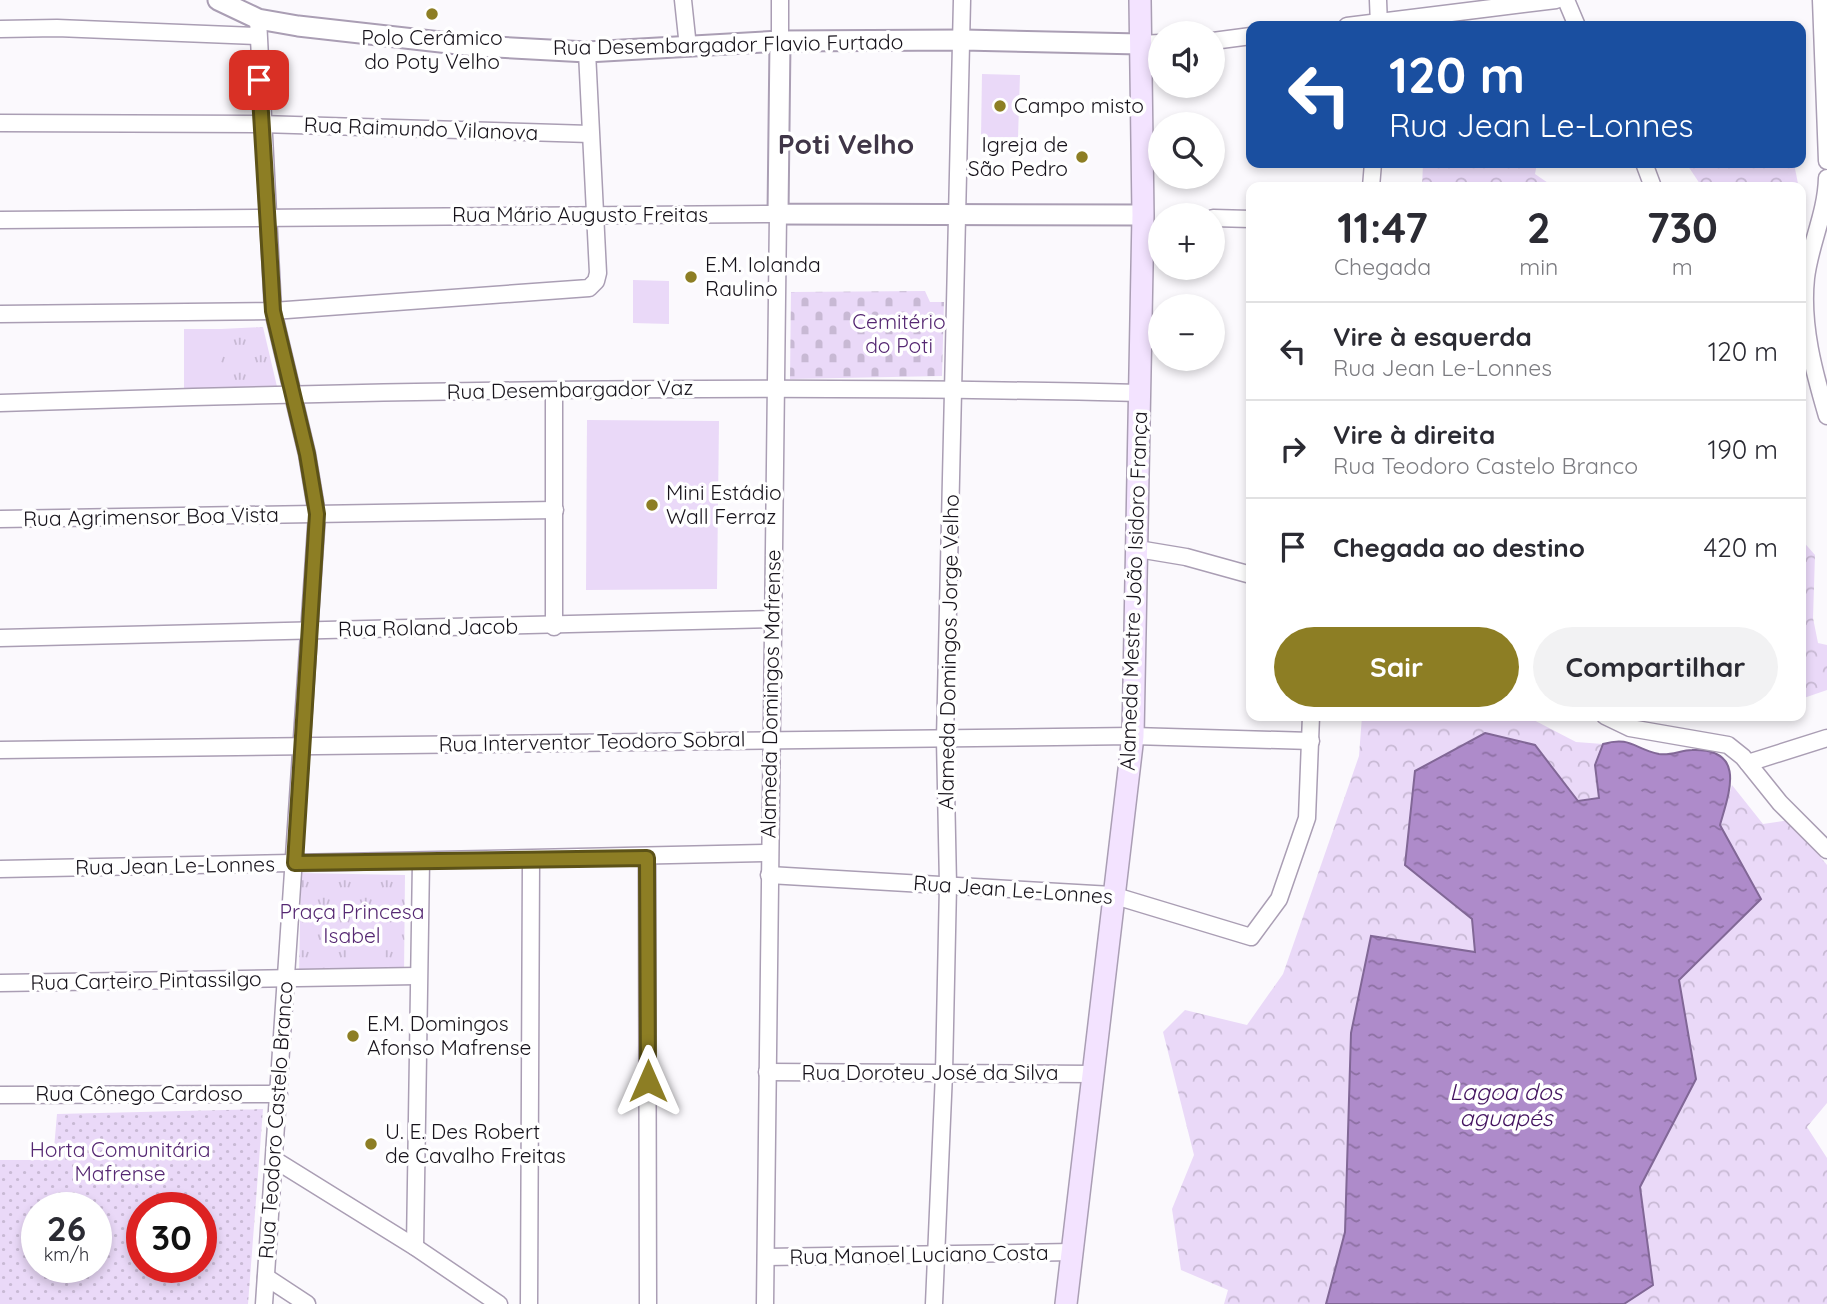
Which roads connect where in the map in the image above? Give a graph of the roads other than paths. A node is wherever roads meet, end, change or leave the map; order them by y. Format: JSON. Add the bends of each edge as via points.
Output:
{"nodes":[{"id":1,"x":218,"y":0,"type":"edge"},
{"id":2,"x":683,"y":0,"type":"edge"},
{"id":3,"x":780,"y":0,"type":"edge"},
{"id":4,"x":962,"y":0,"type":"edge"},
{"id":5,"x":1140,"y":0,"type":"edge"},
{"id":6,"x":1378,"y":0,"type":"edge"},
{"id":7,"x":1556,"y":0,"type":"edge"},
{"id":8,"x":1566,"y":0,"type":"edge"},
{"id":9,"x":1821,"y":0,"type":"edge"},
{"id":10,"x":1379,"y":21,"type":"edge"},
{"id":11,"x":1407,"y":21,"type":"edge"},
{"id":12,"x":1575,"y":21,"type":"edge"},
{"id":13,"x":257,"y":27,"type":"junction"},
{"id":14,"x":0,"y":29,"type":"edge"},
{"id":15,"x":1148,"y":35,"type":"edge"},
{"id":16,"x":1246,"y":37,"type":"edge"},
{"id":17,"x":1225,"y":39,"type":"edge"},
{"id":18,"x":963,"y":40,"type":"junction"},
{"id":19,"x":779,"y":41,"type":"junction"},
{"id":20,"x":1148,"y":44,"type":"edge"},
{"id":21,"x":688,"y":47,"type":"junction"},
{"id":22,"x":587,"y":52,"type":"junction"},
{"id":23,"x":1151,"y":98,"type":"edge"},
{"id":24,"x":0,"y":123,"type":"edge"},
{"id":25,"x":261,"y":124,"type":"junction"},
{"id":26,"x":590,"y":134,"type":"junction"},
{"id":27,"x":1827,"y":161,"type":"edge"},
{"id":28,"x":1827,"y":178,"type":"edge"},
{"id":29,"x":1152,"y":203,"type":"edge"},
{"id":30,"x":593,"y":214,"type":"junction"},
{"id":31,"x":778,"y":214,"type":"junction"},
{"id":32,"x":958,"y":216,"type":"junction"},
{"id":33,"x":1148,"y":216,"type":"edge"},
{"id":34,"x":268,"y":218,"type":"junction"},
{"id":35,"x":1225,"y":218,"type":"edge"},
{"id":36,"x":1246,"y":219,"type":"edge"},
{"id":37,"x":0,"y":220,"type":"edge"},
{"id":38,"x":1148,"y":275,"type":"edge"},
{"id":39,"x":273,"y":311,"type":"junction"},
{"id":40,"x":0,"y":314,"type":"edge"},
{"id":41,"x":1819,"y":361,"type":"edge"},
{"id":42,"x":776,"y":387,"type":"junction"},
{"id":43,"x":954,"y":388,"type":"junction"},
{"id":44,"x":554,"y":391,"type":"junction"},
{"id":45,"x":294,"y":393,"type":"junction"},
{"id":46,"x":1140,"y":393,"type":"junction"},
{"id":47,"x":0,"y":403,"type":"edge"},
{"id":48,"x":1827,"y":416,"type":"edge"},
{"id":49,"x":555,"y":510,"type":"junction"},
{"id":50,"x":317,"y":514,"type":"junction"},
{"id":51,"x":0,"y":519,"type":"edge"},
{"id":52,"x":1138,"y":549,"type":"junction"},
{"id":53,"x":1246,"y":574,"type":"edge"},
{"id":54,"x":772,"y":619,"type":"junction"},
{"id":55,"x":554,"y":626,"type":"junction"},
{"id":56,"x":309,"y":629,"type":"junction"},
{"id":57,"x":0,"y":638,"type":"edge"},
{"id":58,"x":1311,"y":721,"type":"edge"},
{"id":59,"x":1615,"y":721,"type":"edge"},
{"id":60,"x":1133,"y":736,"type":"junction"},
{"id":61,"x":1827,"y":738,"type":"edge"},
{"id":62,"x":945,"y":739,"type":"junction"},
{"id":63,"x":771,"y":741,"type":"junction"},
{"id":64,"x":1311,"y":741,"type":"junction"},
{"id":65,"x":301,"y":745,"type":"junction"},
{"id":66,"x":0,"y":750,"type":"edge"},
{"id":67,"x":1748,"y":763,"type":"junction"},
{"id":68,"x":1827,"y":850,"type":"edge"},
{"id":69,"x":769,"y":853,"type":"junction"},
{"id":70,"x":647,"y":858,"type":"junction"},
{"id":71,"x":531,"y":859,"type":"junction"},
{"id":72,"x":421,"y":861,"type":"junction"},
{"id":73,"x":295,"y":863,"type":"junction"},
{"id":74,"x":0,"y":869,"type":"edge"},
{"id":75,"x":769,"y":874,"type":"junction"},
{"id":76,"x":948,"y":885,"type":"junction"},
{"id":77,"x":1112,"y":895,"type":"junction"},
{"id":78,"x":417,"y":976,"type":"junction"},
{"id":79,"x":286,"y":979,"type":"junction"},
{"id":80,"x":0,"y":983,"type":"edge"},
{"id":81,"x":767,"y":1072,"type":"junction"},
{"id":82,"x":944,"y":1073,"type":"junction"},
{"id":83,"x":1093,"y":1074,"type":"junction"},
{"id":84,"x":279,"y":1094,"type":"junction"},
{"id":85,"x":0,"y":1095,"type":"edge"},
{"id":86,"x":275,"y":1160,"type":"junction"},
{"id":87,"x":415,"y":1247,"type":"junction"},
{"id":88,"x":1072,"y":1252,"type":"junction"},
{"id":89,"x":934,"y":1255,"type":"junction"},
{"id":90,"x":766,"y":1257,"type":"junction"},
{"id":91,"x":266,"y":1277,"type":"junction"},
{"id":92,"x":264,"y":1304,"type":"edge"},
{"id":93,"x":307,"y":1304,"type":"edge"},
{"id":94,"x":499,"y":1304,"type":"edge"},
{"id":95,"x":529,"y":1304,"type":"edge"},
{"id":96,"x":648,"y":1304,"type":"edge"},
{"id":97,"x":765,"y":1304,"type":"edge"},
{"id":98,"x":934,"y":1304,"type":"edge"},
{"id":99,"x":1066,"y":1304,"type":"edge"}],
"edges":[{"from":1,"to":13,"type":"street","name":"Rua Desembargador Flavio Furtado"},
{"from":2,"to":21,"type":"street"},
{"from":3,"to":19,"type":"street","name":"Alameda Domingos Mafrense"},
{"from":4,"to":18,"type":"street","name":"Alameda Domingos Jorge Velho"},
{"from":5,"to":15,"type":"main road","name":"Alameda Mestre João Isidoro França"},
{"from":6,"to":10,"type":"street"},
{"from":7,"to":11,"type":"street"},
{"from":8,"to":12,"type":"street"},
{"from":9,"to":27,"type":"street"},
{"from":13,"to":14,"type":"street"},
{"from":13,"to":22,"type":"street","name":"Rua Desembargador Flavio Furtado"},
{"from":13,"to":25,"type":"street","name":"Rua Teodoro Castelo Branco"},
{"from":16,"to":17,"type":"street"},
{"from":18,"to":19,"type":"street","name":"Rua Desembargador Flavio Furtado"},
{"from":18,"to":20,"type":"street","name":"Rua Desembargador Flavio Furtado"},
{"from":18,"to":32,"type":"street","name":"Alameda Domingos Jorge Velho"},
{"from":19,"to":21,"type":"street","name":"Rua Desembargador Flavio Furtado"},
{"from":19,"to":31,"type":"street","name":"Alameda Domingos Mafrense"},
{"from":21,"to":22,"type":"street","name":"Rua Desembargador Flavio Furtado"},
{"from":22,"to":26,"type":"street"},
{"from":23,"to":29,"type":"main road","name":"Alameda Mestre João Isidoro França"},
{"from":24,"to":25,"type":"street","name":"Rua Raimundo Vilanova"},
{"from":25,"to":26,"type":"street","name":"Rua Raimundo Vilanova"},
{"from":25,"to":34,"type":"street","name":"Rua Teodoro Castelo Branco"},
{"from":26,"to":30,"type":"street"},
{"from":28,"to":41,"type":"street","via":[[1824,212],[1806,280]]},
{"from":30,"to":31,"type":"street","name":"Rua Mário Augusto Freitas"},
{"from":30,"to":34,"type":"street","name":"Rua Mário Augusto Freitas"},
{"from":30,"to":39,"type":"street","via":[[598,274],[593,285],[581,290]]},
{"from":31,"to":32,"type":"street","name":"Rua Mário Augusto Freitas"},
{"from":31,"to":42,"type":"street","name":"Alameda Domingos Mafrense"},
{"from":32,"to":33,"type":"street","name":"Rua Mário Augusto Freitas"},
{"from":32,"to":43,"type":"street","name":"Alameda Domingos Jorge Velho"},
{"from":34,"to":37,"type":"street","name":"Rua Mário Augusto Freitas"},
{"from":34,"to":39,"type":"street","name":"Rua Teodoro Castelo Branco"},
{"from":35,"to":36,"type":"street"},
{"from":38,"to":46,"type":"main road","name":"Alameda Mestre João Isidoro França"},
{"from":39,"to":40,"type":"street"},
{"from":39,"to":45,"type":"street","name":"Rua Teodoro Castelo Branco"},
{"from":41,"to":48,"type":"street"},
{"from":42,"to":43,"type":"street","name":"Rua Desembargador Vaz"},
{"from":42,"to":44,"type":"street","name":"Rua Desembargador Vaz"},
{"from":42,"to":54,"type":"street","name":"Alameda Domingos Mafrense"},
{"from":43,"to":46,"type":"street","name":"Rua Desembargador Vaz"},
{"from":43,"to":62,"type":"street","name":"Alameda Domingos Jorge Velho"},
{"from":44,"to":45,"type":"street","name":"Rua Desembargador Vaz"},
{"from":44,"to":49,"type":"street"},
{"from":45,"to":47,"type":"street","name":"Rua Desembargador Vaz"},
{"from":45,"to":50,"type":"street","name":"Rua Teodoro Castelo Branco"},
{"from":46,"to":52,"type":"main road","name":"Alameda Mestre João Isidoro França"},
{"from":49,"to":50,"type":"street","name":"Rua Agrimensor Boa Vista"},
{"from":49,"to":55,"type":"street"},
{"from":50,"to":51,"type":"street","name":"Rua Agrimensor Boa Vista"},
{"from":50,"to":56,"type":"street","name":"Rua Teodoro Castelo Branco"},
{"from":52,"to":53,"type":"street","via":[[1185,556]]},
{"from":52,"to":60,"type":"main road","name":"Alameda Mestre João Isidoro França"},
{"from":54,"to":55,"type":"street","name":"Rua Roland Jacob"},
{"from":54,"to":63,"type":"street","name":"Alameda Domingos Mafrense"},
{"from":55,"to":56,"type":"street","name":"Rua Roland Jacob"},
{"from":56,"to":57,"type":"street","name":"Rua Roland Jacob"},
{"from":56,"to":65,"type":"street","name":"Rua Teodoro Castelo Branco"},
{"from":58,"to":64,"type":"street"},
{"from":59,"to":67,"type":"street","via":[[1630,728],[1717,741],[1736,750]]},
{"from":60,"to":62,"type":"street","name":"Rua Interventor Teodoro Sobral"},
{"from":60,"to":64,"type":"street","name":"Rua Interventor Teodoro Sobral"},
{"from":60,"to":77,"type":"main road","name":"Alameda Mestre João Isidoro França"},
{"from":61,"to":67,"type":"street"},
{"from":62,"to":63,"type":"street","name":"Rua Interventor Teodoro Sobral"},
{"from":62,"to":76,"type":"street","name":"Alameda Domingos Jorge Velho"},
{"from":63,"to":65,"type":"street","name":"Rua Interventor Teodoro Sobral"},
{"from":63,"to":69,"type":"street","name":"Alameda Domingos Mafrense"},
{"from":64,"to":77,"type":"street","name":"Rua Jean Le-Lonnes","via":[[1307,818],[1279,899],[1251,937]]},
{"from":65,"to":66,"type":"street","name":"Rua Interventor Teodoro Sobral"},
{"from":65,"to":73,"type":"street","name":"Rua Teodoro Castelo Branco"},
{"from":67,"to":68,"type":"street"},
{"from":69,"to":70,"type":"street","name":"Rua Jean Le-Lonnes"},
{"from":69,"to":75,"type":"street","name":"Alameda Domingos Mafrense"},
{"from":70,"to":71,"type":"street","name":"Rua Jean Le-Lonnes"},
{"from":70,"to":96,"type":"street"},
{"from":71,"to":72,"type":"street","name":"Rua Jean Le-Lonnes"},
{"from":71,"to":95,"type":"street"},
{"from":72,"to":73,"type":"street","name":"Rua Jean Le-Lonnes"},
{"from":72,"to":78,"type":"street"},
{"from":73,"to":74,"type":"street","name":"Rua Jean Le-Lonnes"},
{"from":73,"to":79,"type":"street","name":"Rua Teodoro Castelo Branco"},
{"from":75,"to":76,"type":"street","name":"Rua Jean Le-Lonnes"},
{"from":75,"to":81,"type":"street","name":"Alameda Domingos Mafrense"},
{"from":76,"to":77,"type":"street","name":"Rua Jean Le-Lonnes"},
{"from":76,"to":82,"type":"street","name":"Alameda Domingos Jorge Velho"},
{"from":77,"to":83,"type":"main road","name":"Alameda Mestre João Isidoro França"},
{"from":78,"to":79,"type":"street","name":"Rua Carteiro Pintassilgo"},
{"from":78,"to":87,"type":"street"},
{"from":79,"to":80,"type":"street","name":"Rua Carteiro Pintassilgo"},
{"from":79,"to":84,"type":"street","name":"Rua Teodoro Castelo Branco"},
{"from":81,"to":82,"type":"street","name":"Rua Doroteu José da Silva"},
{"from":81,"to":90,"type":"street","name":"Alameda Domingos Mafrense"},
{"from":82,"to":83,"type":"street","name":"Rua Doroteu José da Silva"},
{"from":82,"to":89,"type":"street","name":"Alameda Domingos Jorge Velho"},
{"from":83,"to":88,"type":"main road","name":"Alameda Mestre João Isidoro França"},
{"from":84,"to":85,"type":"street","name":"Rua Cônego Cardoso"},
{"from":84,"to":86,"type":"street","name":"Rua Teodoro Castelo Branco"},
{"from":86,"to":87,"type":"street"},
{"from":86,"to":91,"type":"street","name":"Rua Teodoro Castelo Branco"},
{"from":87,"to":94,"type":"street"},
{"from":88,"to":89,"type":"street","name":"Rua Manoel Luciano Costa"},
{"from":88,"to":99,"type":"main road","name":"Alameda Mestre João Isidoro França"},
{"from":89,"to":90,"type":"street","name":"Rua Manoel Luciano Costa"},
{"from":89,"to":98,"type":"street","name":"Alameda Domingos Jorge Velho"},
{"from":90,"to":97,"type":"street","name":"Alameda Domingos Mafrense"},
{"from":91,"to":92,"type":"street","name":"Rua Teodoro Castelo Branco"},
{"from":91,"to":93,"type":"street"}]}
